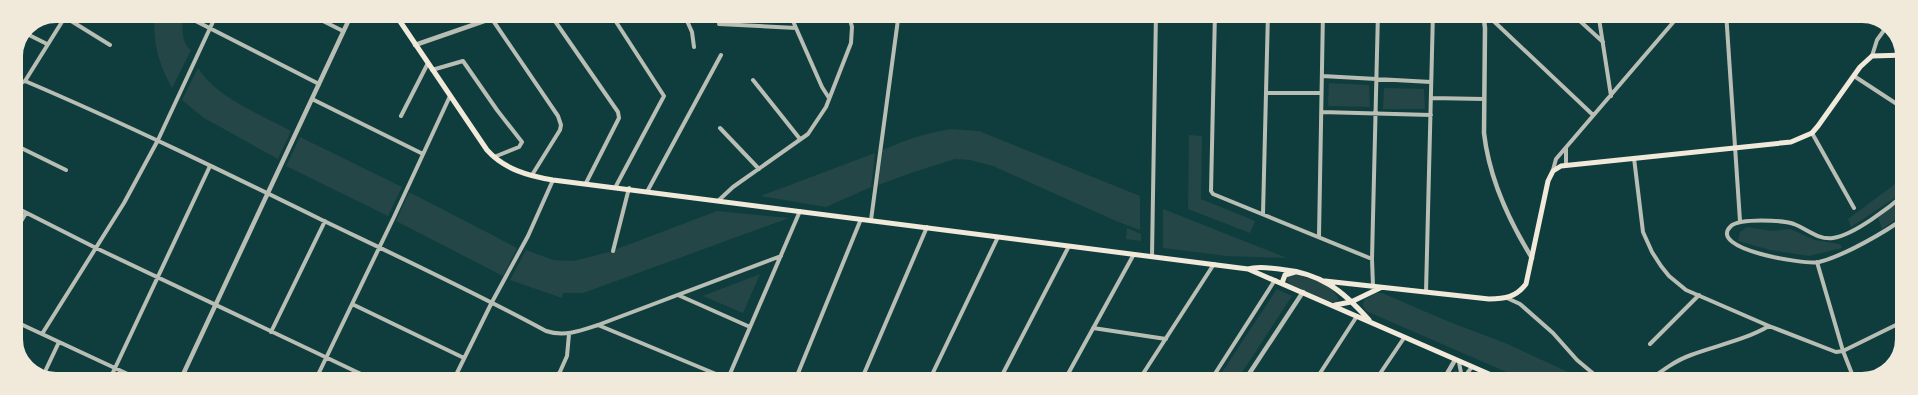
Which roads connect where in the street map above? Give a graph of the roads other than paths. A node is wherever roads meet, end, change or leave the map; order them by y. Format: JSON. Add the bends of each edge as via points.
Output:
{"nodes":[{"id":1,"x":63,"y":20,"type":"edge"},
{"id":2,"x":70,"y":20,"type":"edge"},
{"id":3,"x":192,"y":20,"type":"edge"},
{"id":4,"x":214,"y":20,"type":"edge"},
{"id":5,"x":321,"y":20,"type":"edge"},
{"id":6,"x":348,"y":20,"type":"edge"},
{"id":7,"x":399,"y":20,"type":"edge"},
{"id":8,"x":492,"y":20,"type":"joint"},
{"id":9,"x":554,"y":20,"type":"edge"},
{"id":10,"x":614,"y":20,"type":"edge"},
{"id":11,"x":687,"y":20,"type":"edge"},
{"id":12,"x":792,"y":20,"type":"edge"},
{"id":13,"x":850,"y":20,"type":"edge"},
{"id":14,"x":898,"y":20,"type":"edge"},
{"id":15,"x":1156,"y":20,"type":"edge"},
{"id":16,"x":1215,"y":20,"type":"edge"},
{"id":17,"x":1268,"y":20,"type":"edge"},
{"id":18,"x":1323,"y":20,"type":"edge"},
{"id":19,"x":1378,"y":20,"type":"edge"},
{"id":20,"x":1433,"y":20,"type":"edge"},
{"id":21,"x":1484,"y":20,"type":"edge"},
{"id":22,"x":1492,"y":20,"type":"edge"},
{"id":23,"x":1579,"y":20,"type":"edge"},
{"id":24,"x":1599,"y":20,"type":"edge"},
{"id":25,"x":1675,"y":20,"type":"edge"},
{"id":26,"x":1727,"y":20,"type":"edge"},
{"id":27,"x":719,"y":24,"type":"dead end"},
{"id":28,"x":796,"y":28,"type":"junction"},
{"id":29,"x":1885,"y":28,"type":"edge"},
{"id":30,"x":209,"y":29,"type":"junction"},
{"id":31,"x":343,"y":31,"type":"junction"},
{"id":32,"x":27,"y":34,"type":"edge"},
{"id":33,"x":1603,"y":42,"type":"junction"},
{"id":34,"x":47,"y":44,"type":"junction"},
{"id":35,"x":110,"y":45,"type":"dead end"},
{"id":36,"x":415,"y":45,"type":"junction"},
{"id":37,"x":694,"y":46,"type":"dead end"},
{"id":38,"x":1898,"y":54,"type":"edge"},
{"id":39,"x":721,"y":55,"type":"dead end"},
{"id":40,"x":1872,"y":56,"type":"junction"},
{"id":41,"x":428,"y":64,"type":"junction"},
{"id":42,"x":432,"y":70,"type":"junction"},
{"id":43,"x":1322,"y":76,"type":"junction"},
{"id":44,"x":1854,"y":76,"type":"junction"},
{"id":45,"x":1376,"y":79,"type":"junction"},
{"id":46,"x":753,"y":80,"type":"dead end"},
{"id":47,"x":25,"y":81,"type":"junction"},
{"id":48,"x":1431,"y":82,"type":"junction"},
{"id":49,"x":20,"y":84,"type":"edge"},
{"id":50,"x":319,"y":84,"type":"junction"},
{"id":51,"x":1266,"y":93,"type":"junction"},
{"id":52,"x":1321,"y":94,"type":"junction"},
{"id":53,"x":450,"y":96,"type":"junction"},
{"id":54,"x":1611,"y":96,"type":"junction"},
{"id":55,"x":829,"y":98,"type":"junction"},
{"id":56,"x":1431,"y":98,"type":"junction"},
{"id":57,"x":312,"y":99,"type":"junction"},
{"id":58,"x":1484,"y":99,"type":"junction"},
{"id":59,"x":1898,"y":105,"type":"edge"},
{"id":60,"x":1321,"y":112,"type":"junction"},
{"id":61,"x":1376,"y":114,"type":"junction"},
{"id":62,"x":1430,"y":115,"type":"junction"},
{"id":63,"x":1593,"y":115,"type":"junction"},
{"id":64,"x":401,"y":116,"type":"dead end"},
{"id":65,"x":720,"y":128,"type":"dead end"},
{"id":66,"x":1812,"y":132,"type":"junction"},
{"id":67,"x":800,"y":139,"type":"junction"},
{"id":68,"x":158,"y":140,"type":"junction"},
{"id":69,"x":20,"y":147,"type":"edge"},
{"id":70,"x":1566,"y":148,"type":"junction"},
{"id":71,"x":1736,"y":148,"type":"junction"},
{"id":72,"x":424,"y":154,"type":"junction"},
{"id":73,"x":494,"y":158,"type":"junction"},
{"id":74,"x":1634,"y":158,"type":"junction"},
{"id":75,"x":1566,"y":164,"type":"junction"},
{"id":76,"x":210,"y":166,"type":"junction"},
{"id":77,"x":759,"y":169,"type":"junction"},
{"id":78,"x":66,"y":170,"type":"dead end"},
{"id":79,"x":1553,"y":171,"type":"junction"},
{"id":80,"x":532,"y":175,"type":"junction"},
{"id":81,"x":553,"y":180,"type":"junction"},
{"id":82,"x":586,"y":183,"type":"junction"},
{"id":83,"x":616,"y":186,"type":"junction"},
{"id":84,"x":629,"y":188,"type":"junction"},
{"id":85,"x":648,"y":190,"type":"junction"},
{"id":86,"x":267,"y":193,"type":"junction"},
{"id":87,"x":1898,"y":199,"type":"edge"},
{"id":88,"x":719,"y":200,"type":"junction"},
{"id":89,"x":1854,"y":208,"type":"dead end"},
{"id":90,"x":20,"y":210,"type":"edge"},
{"id":91,"x":800,"y":211,"type":"junction"},
{"id":92,"x":26,"y":213,"type":"junction"},
{"id":93,"x":1263,"y":214,"type":"junction"},
{"id":94,"x":861,"y":219,"type":"junction"},
{"id":95,"x":871,"y":220,"type":"junction"},
{"id":96,"x":325,"y":221,"type":"junction"},
{"id":97,"x":1740,"y":221,"type":"junction"},
{"id":98,"x":1898,"y":223,"type":"edge"},
{"id":99,"x":20,"y":224,"type":"edge"},
{"id":100,"x":927,"y":227,"type":"junction"},
{"id":101,"x":1319,"y":236,"type":"junction"},
{"id":102,"x":998,"y":237,"type":"junction"},
{"id":103,"x":379,"y":246,"type":"junction"},
{"id":104,"x":1070,"y":246,"type":"junction"},
{"id":105,"x":96,"y":248,"type":"junction"},
{"id":106,"x":613,"y":251,"type":"dead end"},
{"id":107,"x":1134,"y":254,"type":"junction"},
{"id":108,"x":781,"y":256,"type":"junction"},
{"id":109,"x":1152,"y":256,"type":"junction"},
{"id":110,"x":1532,"y":258,"type":"junction"},
{"id":111,"x":1372,"y":259,"type":"junction"},
{"id":112,"x":1817,"y":262,"type":"junction"},
{"id":113,"x":1214,"y":264,"type":"junction"},
{"id":114,"x":1248,"y":269,"type":"junction"},
{"id":115,"x":1297,"y":271,"type":"junction"},
{"id":116,"x":158,"y":277,"type":"junction"},
{"id":117,"x":1275,"y":279,"type":"junction"},
{"id":118,"x":1325,"y":281,"type":"junction"},
{"id":119,"x":1282,"y":283,"type":"junction"},
{"id":120,"x":1373,"y":286,"type":"junction"},
{"id":121,"x":1380,"y":288,"type":"junction"},
{"id":122,"x":1521,"y":290,"type":"junction"},
{"id":123,"x":1303,"y":292,"type":"junction"},
{"id":124,"x":1426,"y":292,"type":"junction"},
{"id":125,"x":678,"y":295,"type":"junction"},
{"id":126,"x":1515,"y":295,"type":"junction"},
{"id":127,"x":1699,"y":295,"type":"junction"},
{"id":128,"x":1507,"y":298,"type":"junction"},
{"id":129,"x":492,"y":302,"type":"junction"},
{"id":130,"x":1351,"y":302,"type":"junction"},
{"id":131,"x":1519,"y":303,"type":"junction"},
{"id":132,"x":215,"y":304,"type":"junction"},
{"id":133,"x":352,"y":304,"type":"junction"},
{"id":134,"x":1330,"y":304,"type":"junction"},
{"id":135,"x":1357,"y":316,"type":"junction"},
{"id":136,"x":1371,"y":322,"type":"junction"},
{"id":137,"x":20,"y":324,"type":"edge"},
{"id":138,"x":1898,"y":324,"type":"edge"},
{"id":139,"x":598,"y":325,"type":"junction"},
{"id":140,"x":1769,"y":326,"type":"junction"},
{"id":141,"x":750,"y":327,"type":"junction"},
{"id":142,"x":1093,"y":328,"type":"junction"},
{"id":143,"x":271,"y":332,"type":"junction"},
{"id":144,"x":42,"y":334,"type":"junction"},
{"id":145,"x":569,"y":334,"type":"junction"},
{"id":146,"x":1404,"y":338,"type":"junction"},
{"id":147,"x":1166,"y":339,"type":"junction"},
{"id":148,"x":59,"y":342,"type":"junction"},
{"id":149,"x":1650,"y":344,"type":"dead end"},
{"id":150,"x":1844,"y":351,"type":"junction"},
{"id":151,"x":326,"y":357,"type":"junction"},
{"id":152,"x":464,"y":358,"type":"junction"},
{"id":153,"x":1457,"y":361,"type":"junction"},
{"id":154,"x":1472,"y":367,"type":"junction"},
{"id":155,"x":115,"y":368,"type":"junction"},
{"id":156,"x":44,"y":373,"type":"edge"},
{"id":157,"x":559,"y":373,"type":"joint"},
{"id":158,"x":112,"y":375,"type":"edge"},
{"id":159,"x":130,"y":375,"type":"edge"},
{"id":160,"x":183,"y":375,"type":"edge"},
{"id":161,"x":318,"y":375,"type":"edge"},
{"id":162,"x":363,"y":375,"type":"edge"},
{"id":163,"x":456,"y":375,"type":"edge"},
{"id":164,"x":564,"y":375,"type":"edge"},
{"id":165,"x":713,"y":375,"type":"edge"},
{"id":166,"x":730,"y":375,"type":"edge"},
{"id":167,"x":797,"y":375,"type":"edge"},
{"id":168,"x":863,"y":375,"type":"edge"},
{"id":169,"x":932,"y":375,"type":"edge"},
{"id":170,"x":1002,"y":375,"type":"edge"},
{"id":171,"x":1067,"y":375,"type":"edge"},
{"id":172,"x":1142,"y":375,"type":"edge"},
{"id":173,"x":1215,"y":375,"type":"edge"},
{"id":174,"x":1249,"y":375,"type":"edge"},
{"id":175,"x":1319,"y":375,"type":"edge"},
{"id":176,"x":1379,"y":375,"type":"edge"},
{"id":177,"x":1447,"y":375,"type":"joint"},
{"id":178,"x":1460,"y":375,"type":"edge"},
{"id":179,"x":1463,"y":375,"type":"edge"},
{"id":180,"x":1468,"y":375,"type":"edge"},
{"id":181,"x":1491,"y":375,"type":"edge"},
{"id":182,"x":1594,"y":375,"type":"edge"},
{"id":183,"x":1656,"y":375,"type":"edge"},
{"id":184,"x":1853,"y":375,"type":"edge"}],
"edges":[{"from":1,"to":34,"type":"street"},
{"from":2,"to":35,"type":"street"},
{"from":3,"to":30,"type":"street"},
{"from":4,"to":30,"type":"street"},
{"from":5,"to":31,"type":"street"},
{"from":6,"to":31,"type":"street"},
{"from":7,"to":36,"type":"main road"},
{"from":8,"to":36,"type":"street"},
{"from":8,"to":80,"type":"street","via":[[561,124]]},
{"from":9,"to":82,"type":"street","via":[[618,112],[619,118]]},
{"from":10,"to":83,"type":"street","via":[[664,96]]},
{"from":11,"to":37,"type":"street"},
{"from":12,"to":28,"type":"street"},
{"from":13,"to":55,"type":"street","via":[[851,43]]},
{"from":14,"to":95,"type":"street"},
{"from":15,"to":109,"type":"street"},
{"from":16,"to":93,"type":"street","via":[[1211,191]]},
{"from":17,"to":51,"type":"street"},
{"from":18,"to":43,"type":"street"},
{"from":19,"to":45,"type":"street"},
{"from":20,"to":48,"type":"street"},
{"from":21,"to":58,"type":"street"},
{"from":22,"to":63,"type":"street"},
{"from":23,"to":33,"type":"street"},
{"from":24,"to":33,"type":"street"},
{"from":25,"to":54,"type":"street"},
{"from":26,"to":71,"type":"street"},
{"from":27,"to":28,"type":"street"},
{"from":28,"to":55,"type":"street"},
{"from":29,"to":40,"type":"street"},
{"from":30,"to":50,"type":"street"},
{"from":30,"to":68,"type":"street"},
{"from":31,"to":50,"type":"street"},
{"from":32,"to":34,"type":"street"},
{"from":33,"to":54,"type":"street"},
{"from":34,"to":47,"type":"street"},
{"from":36,"to":41,"type":"main road"},
{"from":38,"to":40,"type":"main road"},
{"from":39,"to":85,"type":"street"},
{"from":40,"to":44,"type":"main road"},
{"from":41,"to":42,"type":"main road"},
{"from":41,"to":64,"type":"street"},
{"from":42,"to":53,"type":"main road"},
{"from":42,"to":73,"type":"street","via":[[463,61],[522,142],[519,147]]},
{"from":43,"to":45,"type":"street"},
{"from":43,"to":52,"type":"street"},
{"from":44,"to":59,"type":"street"},
{"from":44,"to":66,"type":"main road"},
{"from":45,"to":48,"type":"street"},
{"from":45,"to":61,"type":"street"},
{"from":46,"to":67,"type":"street"},
{"from":47,"to":49,"type":"street"},
{"from":47,"to":68,"type":"street"},
{"from":48,"to":56,"type":"street"},
{"from":50,"to":57,"type":"street"},
{"from":51,"to":52,"type":"street"},
{"from":51,"to":93,"type":"street"},
{"from":52,"to":60,"type":"street"},
{"from":53,"to":72,"type":"street"},
{"from":53,"to":73,"type":"main road"},
{"from":54,"to":63,"type":"street"},
{"from":55,"to":67,"type":"street","via":[[815,126]]},
{"from":56,"to":58,"type":"street"},
{"from":56,"to":62,"type":"street"},
{"from":57,"to":72,"type":"street"},
{"from":57,"to":86,"type":"street"},
{"from":58,"to":110,"type":"street","via":[[1484,133],[1489,164],[1519,238]]},
{"from":60,"to":61,"type":"street"},
{"from":60,"to":101,"type":"street"},
{"from":61,"to":62,"type":"street"},
{"from":61,"to":111,"type":"street"},
{"from":62,"to":124,"type":"street"},
{"from":63,"to":70,"type":"street"},
{"from":65,"to":77,"type":"street"},
{"from":66,"to":71,"type":"main road","via":[[1791,142]]},
{"from":66,"to":89,"type":"street"},
{"from":67,"to":77,"type":"street"},
{"from":68,"to":76,"type":"street"},
{"from":68,"to":105,"type":"street"},
{"from":69,"to":78,"type":"street"},
{"from":70,"to":75,"type":"street"},
{"from":70,"to":79,"type":"street","via":[[1556,159]]},
{"from":71,"to":74,"type":"main road"},
{"from":71,"to":97,"type":"street"},
{"from":72,"to":103,"type":"street"},
{"from":73,"to":80,"type":"main road","via":[[512,169]]},
{"from":74,"to":75,"type":"main road"},
{"from":74,"to":127,"type":"street","via":[[1647,242],[1669,276],[1686,290]]},
{"from":75,"to":79,"type":"main road"},
{"from":76,"to":86,"type":"street"},
{"from":76,"to":116,"type":"street"},
{"from":77,"to":88,"type":"street"},
{"from":79,"to":110,"type":"main road","via":[[1548,181]]},
{"from":80,"to":81,"type":"main road"},
{"from":81,"to":82,"type":"main road"},
{"from":81,"to":129,"type":"street","via":[[528,236]]},
{"from":82,"to":83,"type":"main road"},
{"from":83,"to":84,"type":"main road"},
{"from":84,"to":85,"type":"main road"},
{"from":84,"to":106,"type":"street"},
{"from":85,"to":88,"type":"main road"},
{"from":86,"to":96,"type":"street"},
{"from":86,"to":132,"type":"street"},
{"from":87,"to":97,"type":"street","via":[[1880,214],[1834,238],[1818,236],[1792,224]]},
{"from":88,"to":91,"type":"main road"},
{"from":90,"to":92,"type":"street"},
{"from":91,"to":94,"type":"main road"},
{"from":91,"to":108,"type":"street"},
{"from":92,"to":99,"type":"street"},
{"from":92,"to":105,"type":"street"},
{"from":93,"to":101,"type":"street"},
{"from":94,"to":95,"type":"main road"},
{"from":94,"to":167,"type":"street"},
{"from":95,"to":100,"type":"main road"},
{"from":96,"to":103,"type":"street"},
{"from":96,"to":143,"type":"street"},
{"from":97,"to":112,"type":"street","via":[[1733,224],[1726,234],[1734,244],[1784,260]]},
{"from":98,"to":112,"type":"street","via":[[1844,253]]},
{"from":100,"to":102,"type":"main road"},
{"from":100,"to":168,"type":"street"},
{"from":101,"to":111,"type":"street"},
{"from":102,"to":104,"type":"main road"},
{"from":102,"to":169,"type":"street"},
{"from":103,"to":129,"type":"street"},
{"from":103,"to":133,"type":"street"},
{"from":104,"to":107,"type":"main road"},
{"from":104,"to":170,"type":"street"},
{"from":105,"to":116,"type":"street"},
{"from":105,"to":144,"type":"street"},
{"from":107,"to":109,"type":"main road"},
{"from":107,"to":142,"type":"street"},
{"from":108,"to":125,"type":"street"},
{"from":108,"to":141,"type":"street"},
{"from":109,"to":113,"type":"main road"},
{"from":110,"to":122,"type":"main road","via":[[1526,284]]},
{"from":111,"to":120,"type":"street"},
{"from":112,"to":150,"type":"street"},
{"from":113,"to":114,"type":"main road"},
{"from":113,"to":147,"type":"street"},
{"from":114,"to":115,"type":"main road"},
{"from":114,"to":117,"type":"main road"},
{"from":115,"to":118,"type":"main road"},
{"from":115,"to":119,"type":"main road","via":[[1285,275]]},
{"from":116,"to":132,"type":"street"},
{"from":116,"to":155,"type":"street"},
{"from":117,"to":119,"type":"main road"},
{"from":117,"to":173,"type":"street"},
{"from":118,"to":120,"type":"main road"},
{"from":118,"to":130,"type":"main road"},
{"from":119,"to":123,"type":"main road"},
{"from":120,"to":121,"type":"main road"},
{"from":121,"to":124,"type":"main road"},
{"from":121,"to":130,"type":"main road"},
{"from":122,"to":126,"type":"main road"},
{"from":122,"to":131,"type":"main road"},
{"from":123,"to":134,"type":"main road"},
{"from":123,"to":174,"type":"street"},
{"from":124,"to":128,"type":"main road"},
{"from":125,"to":139,"type":"street"},
{"from":125,"to":141,"type":"street"},
{"from":126,"to":128,"type":"main road"},
{"from":126,"to":131,"type":"street"},
{"from":127,"to":140,"type":"street"},
{"from":127,"to":149,"type":"street"},
{"from":128,"to":131,"type":"street"},
{"from":129,"to":145,"type":"street","via":[[546,331]]},
{"from":129,"to":152,"type":"street"},
{"from":130,"to":134,"type":"main road"},
{"from":130,"to":136,"type":"main road"},
{"from":131,"to":182,"type":"street"},
{"from":132,"to":143,"type":"street"},
{"from":132,"to":160,"type":"street"},
{"from":133,"to":151,"type":"street"},
{"from":133,"to":152,"type":"street"},
{"from":134,"to":135,"type":"main road"},
{"from":135,"to":136,"type":"main road"},
{"from":135,"to":175,"type":"street"},
{"from":136,"to":146,"type":"main road"},
{"from":137,"to":144,"type":"street"},
{"from":138,"to":150,"type":"street"},
{"from":139,"to":145,"type":"street"},
{"from":139,"to":165,"type":"street"},
{"from":140,"to":150,"type":"street","via":[[1830,351]]},
{"from":140,"to":183,"type":"street","via":[[1749,337],[1689,356]]},
{"from":141,"to":166,"type":"street"},
{"from":142,"to":147,"type":"street"},
{"from":142,"to":171,"type":"street"},
{"from":143,"to":151,"type":"street"},
{"from":144,"to":148,"type":"street"},
{"from":145,"to":157,"type":"street","via":[[567,356]]},
{"from":146,"to":153,"type":"main road"},
{"from":146,"to":176,"type":"street"},
{"from":147,"to":172,"type":"street"},
{"from":148,"to":155,"type":"street"},
{"from":148,"to":156,"type":"street"},
{"from":150,"to":184,"type":"street"},
{"from":151,"to":161,"type":"street"},
{"from":151,"to":162,"type":"street"},
{"from":152,"to":163,"type":"street"},
{"from":153,"to":154,"type":"main road"},
{"from":153,"to":177,"type":"street"},
{"from":153,"to":179,"type":"street"},
{"from":154,"to":180,"type":"street"},
{"from":154,"to":181,"type":"main road"},
{"from":155,"to":158,"type":"street"},
{"from":155,"to":159,"type":"street"},
{"from":157,"to":164,"type":"street"},
{"from":177,"to":178,"type":"street"}]}
